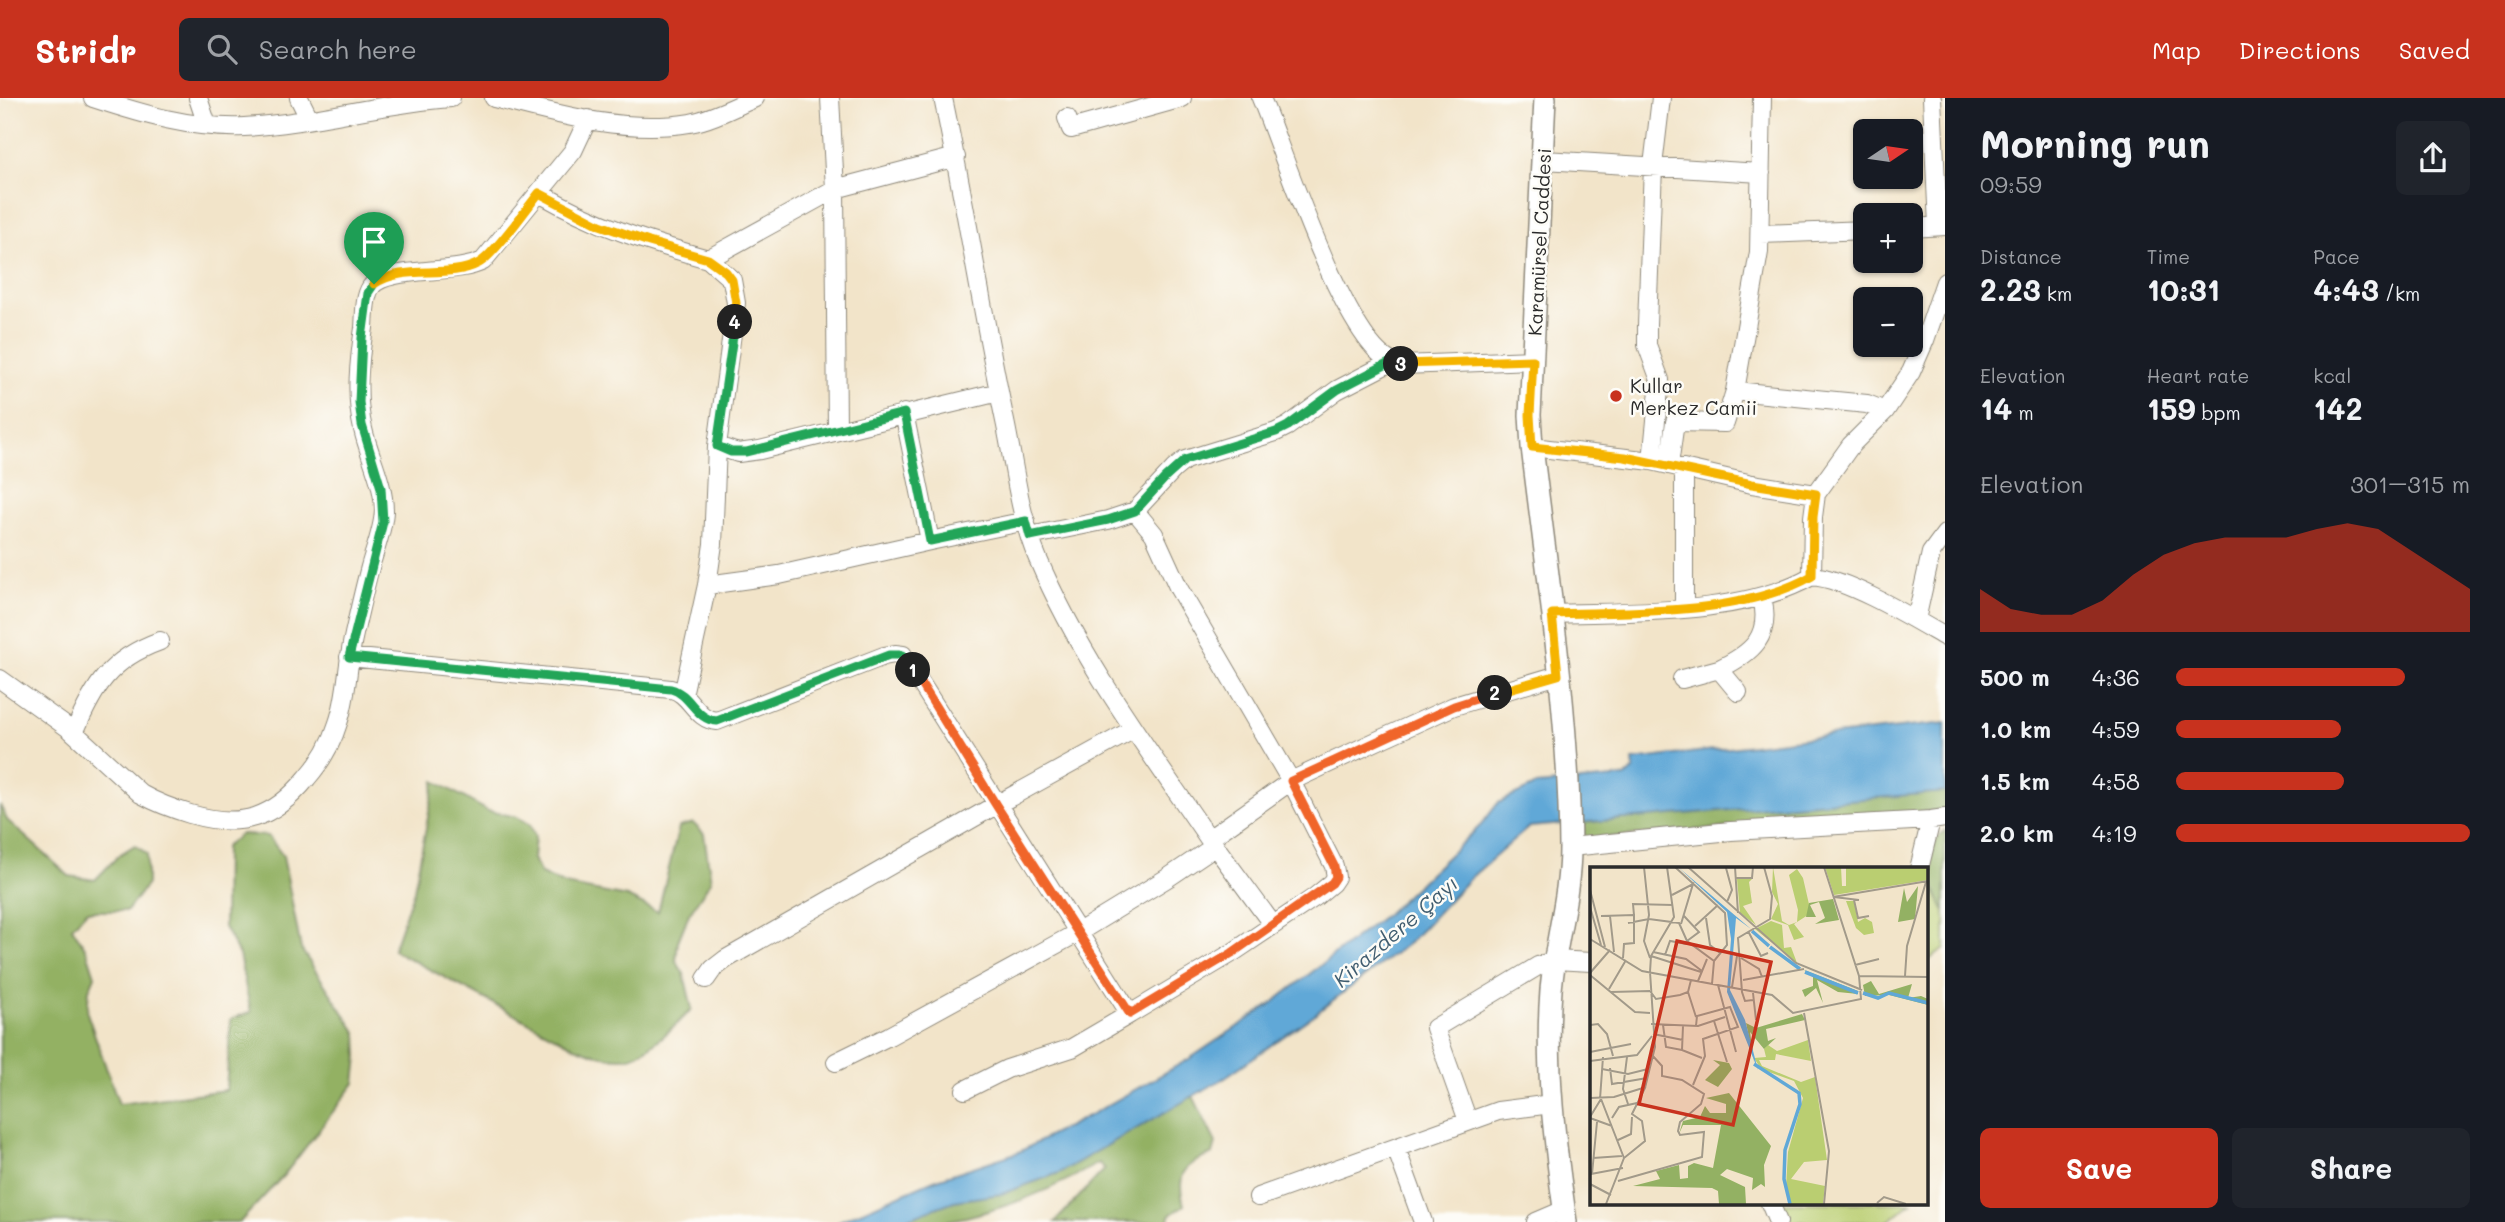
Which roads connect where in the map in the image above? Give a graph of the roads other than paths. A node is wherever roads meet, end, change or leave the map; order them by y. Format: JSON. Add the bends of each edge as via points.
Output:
{"nodes":[{"id":1,"x":93,"y":98,"type":"edge"},
{"id":2,"x":198,"y":98,"type":"edge"},
{"id":3,"x":299,"y":98,"type":"edge"},
{"id":4,"x":451,"y":98,"type":"edge"},
{"id":5,"x":494,"y":98,"type":"edge"},
{"id":6,"x":755,"y":98,"type":"edge"},
{"id":7,"x":830,"y":98,"type":"edge"},
{"id":8,"x":943,"y":98,"type":"edge"},
{"id":9,"x":1182,"y":98,"type":"edge"},
{"id":10,"x":1261,"y":98,"type":"edge"},
{"id":11,"x":1545,"y":98,"type":"edge"},
{"id":12,"x":1661,"y":98,"type":"edge"},
{"id":13,"x":1762,"y":98,"type":"edge"},
{"id":14,"x":1932,"y":98,"type":"edge"},
{"id":15,"x":418,"y":99,"type":"edge"},
{"id":16,"x":309,"y":118,"type":"junction"},
{"id":17,"x":1067,"y":118,"type":"dead end"},
{"id":18,"x":588,"y":119,"type":"junction"},
{"id":19,"x":207,"y":125,"type":"junction"},
{"id":20,"x":956,"y":157,"type":"junction"},
{"id":21,"x":1544,"y":160,"type":"junction"},
{"id":22,"x":1653,"y":166,"type":"junction"},
{"id":23,"x":1761,"y":173,"type":"junction"},
{"id":24,"x":835,"y":189,"type":"junction"},
{"id":25,"x":539,"y":193,"type":"junction"},
{"id":26,"x":1942,"y":226,"type":"edge"},
{"id":27,"x":1923,"y":227,"type":"edge"},
{"id":28,"x":1853,"y":230,"type":"edge"},
{"id":29,"x":1760,"y":234,"type":"junction"},
{"id":30,"x":708,"y":259,"type":"junction"},
{"id":31,"x":1945,"y":282,"type":"edge"},
{"id":32,"x":1533,"y":360,"type":"junction"},
{"id":33,"x":1391,"y":362,"type":"junction"},
{"id":34,"x":1735,"y":391,"type":"junction"},
{"id":35,"x":999,"y":392,"type":"junction"},
{"id":36,"x":1885,"y":411,"type":"junction"},
{"id":37,"x":904,"y":413,"type":"junction"},
{"id":38,"x":837,"y":430,"type":"junction"},
{"id":39,"x":717,"y":446,"type":"junction"},
{"id":40,"x":1532,"y":447,"type":"junction"},
{"id":41,"x":1668,"y":465,"type":"junction"},
{"id":42,"x":1816,"y":494,"type":"junction"},
{"id":43,"x":1135,"y":511,"type":"junction"},
{"id":44,"x":1028,"y":528,"type":"junction"},
{"id":45,"x":1945,"y":534,"type":"edge"},
{"id":46,"x":930,"y":541,"type":"junction"},
{"id":47,"x":1812,"y":576,"type":"junction"},
{"id":48,"x":707,"y":585,"type":"junction"},
{"id":49,"x":1762,"y":597,"type":"junction"},
{"id":50,"x":1684,"y":608,"type":"junction"},
{"id":51,"x":1552,"y":614,"type":"junction"},
{"id":52,"x":1916,"y":620,"type":"junction"},
{"id":53,"x":1945,"y":636,"type":"edge"},
{"id":54,"x":160,"y":641,"type":"dead end"},
{"id":55,"x":349,"y":657,"type":"junction"},
{"id":56,"x":1719,"y":669,"type":"junction"},
{"id":57,"x":1558,"y":675,"type":"junction"},
{"id":58,"x":0,"y":679,"type":"edge"},
{"id":59,"x":1682,"y":679,"type":"dead end"},
{"id":60,"x":1738,"y":692,"type":"dead end"},
{"id":61,"x":683,"y":695,"type":"junction"},
{"id":62,"x":1134,"y":729,"type":"junction"},
{"id":63,"x":74,"y":733,"type":"junction"},
{"id":64,"x":1291,"y":781,"type":"junction"},
{"id":65,"x":996,"y":805,"type":"junction"},
{"id":66,"x":1938,"y":819,"type":"edge"},
{"id":67,"x":1212,"y":842,"type":"junction"},
{"id":68,"x":1570,"y":846,"type":"junction"},
{"id":69,"x":1920,"y":867,"type":"edge"},
{"id":70,"x":1273,"y":925,"type":"junction"},
{"id":71,"x":1077,"y":933,"type":"junction"},
{"id":72,"x":1555,"y":960,"type":"junction"},
{"id":73,"x":1590,"y":962,"type":"edge"},
{"id":74,"x":706,"y":979,"type":"dead end"},
{"id":75,"x":1130,"y":1014,"type":"junction"},
{"id":76,"x":836,"y":1062,"type":"dead end"},
{"id":77,"x":965,"y":1090,"type":"dead end"},
{"id":78,"x":1551,"y":1104,"type":"junction"},
{"id":79,"x":1468,"y":1121,"type":"junction"},
{"id":80,"x":1396,"y":1147,"type":"junction"},
{"id":81,"x":1258,"y":1197,"type":"dead end"},
{"id":82,"x":1770,"y":1204,"type":"edge"},
{"id":83,"x":1565,"y":1216,"type":"edge"},
{"id":84,"x":1423,"y":1222,"type":"edge"},
{"id":85,"x":1536,"y":1222,"type":"edge"},
{"id":86,"x":1778,"y":1222,"type":"edge"}],
"edges":[{"from":1,"to":19,"type":"street","via":[[154,117]]},
{"from":2,"to":19,"type":"street"},
{"from":3,"to":16,"type":"street"},
{"from":4,"to":15,"type":"street"},
{"from":5,"to":18,"type":"street"},
{"from":6,"to":18,"type":"street","via":[[691,123],[650,125]]},
{"from":7,"to":24,"type":"street"},
{"from":8,"to":20,"type":"street"},
{"from":9,"to":17,"type":"street","via":[[1071,129]]},
{"from":10,"to":33,"type":"street","via":[[1315,240],[1365,335]]},
{"from":11,"to":21,"type":"main road","name":"Karamürsel Caddesi"},
{"from":12,"to":22,"type":"street"},
{"from":13,"to":23,"type":"street"},
{"from":14,"to":26,"type":"street"},
{"from":15,"to":16,"type":"street"},
{"from":16,"to":19,"type":"street","via":[[244,127]]},
{"from":18,"to":25,"type":"street","via":[[573,151]]},
{"from":20,"to":24,"type":"street"},
{"from":20,"to":35,"type":"street"},
{"from":21,"to":22,"type":"street"},
{"from":21,"to":32,"type":"main road","name":"Karamürsel Caddesi"},
{"from":22,"to":23,"type":"street"},
{"from":22,"to":41,"type":"street","via":[[1647,345],[1660,380]]},
{"from":23,"to":29,"type":"street"},
{"from":24,"to":30,"type":"street"},
{"from":24,"to":38,"type":"street"},
{"from":25,"to":30,"type":"street","via":[[600,225]]},
{"from":25,"to":55,"type":"street","via":[[483,261],[463,268],[386,277],[368,293],[359,402],[384,509]]},
{"from":26,"to":27,"type":"street"},
{"from":28,"to":29,"type":"street"},
{"from":29,"to":34,"type":"street"},
{"from":30,"to":39,"type":"street","via":[[732,280],[736,303]]},
{"from":31,"to":36,"type":"street","via":[[1911,372]]},
{"from":32,"to":33,"type":"street"},
{"from":32,"to":40,"type":"main road","name":"Karamürsel Caddesi"},
{"from":33,"to":43,"type":"street","via":[[1337,390],[1276,432],[1185,460]]},
{"from":34,"to":36,"type":"street","via":[[1867,404]]},
{"from":34,"to":41,"type":"street","via":[[1726,423],[1675,422]]},
{"from":35,"to":37,"type":"street"},
{"from":35,"to":44,"type":"street"},
{"from":36,"to":42,"type":"street","via":[[1851,444]]},
{"from":37,"to":38,"type":"street"},
{"from":37,"to":46,"type":"street"},
{"from":38,"to":39,"type":"street","via":[[746,452]]},
{"from":39,"to":48,"type":"street"},
{"from":40,"to":41,"type":"street"},
{"from":40,"to":51,"type":"main road","name":"Karamürsel Caddesi"},
{"from":41,"to":42,"type":"street"},
{"from":41,"to":50,"type":"street"},
{"from":42,"to":47,"type":"street"},
{"from":43,"to":44,"type":"street","via":[[1108,520]]},
{"from":43,"to":64,"type":"street","via":[[1154,534],[1179,589]]},
{"from":44,"to":46,"type":"street"},
{"from":44,"to":62,"type":"street","via":[[1037,558],[1081,644]]},
{"from":45,"to":52,"type":"street","via":[[1931,553]]},
{"from":46,"to":48,"type":"street","via":[[769,577]]},
{"from":47,"to":49,"type":"street"},
{"from":47,"to":52,"type":"street","via":[[1844,584]]},
{"from":48,"to":61,"type":"street"},
{"from":49,"to":50,"type":"street"},
{"from":49,"to":56,"type":"street","via":[[1766,620],[1759,639]]},
{"from":50,"to":51,"type":"street"},
{"from":51,"to":57,"type":"main road","name":"Karamürsel Caddesi"},
{"from":52,"to":53,"type":"street"},
{"from":54,"to":63,"type":"street","via":[[137,650],[105,675]]},
{"from":55,"to":61,"type":"street","via":[[671,689]]},
{"from":55,"to":63,"type":"street","via":[[343,707],[324,756],[293,794],[256,818],[219,821],[153,801]]},
{"from":56,"to":59,"type":"street"},
{"from":56,"to":60,"type":"street"},
{"from":57,"to":64,"type":"street","via":[[1454,706]]},
{"from":57,"to":68,"type":"main road","name":"Karamürsel Caddesi"},
{"from":58,"to":63,"type":"street"},
{"from":61,"to":65,"type":"street","via":[[702,717],[717,721],[884,656],[902,655]]},
{"from":62,"to":65,"type":"street"},
{"from":62,"to":67,"type":"street"},
{"from":64,"to":67,"type":"street"},
{"from":64,"to":70,"type":"street","via":[[1336,877]]},
{"from":65,"to":71,"type":"street"},
{"from":65,"to":74,"type":"street","via":[[726,960]]},
{"from":66,"to":68,"type":"street"},
{"from":66,"to":69,"type":"street"},
{"from":67,"to":70,"type":"street"},
{"from":67,"to":71,"type":"street","via":[[1169,877]]},
{"from":68,"to":72,"type":"main road","name":"Karamürsel Caddesi","via":[[1569,881]]},
{"from":70,"to":75,"type":"street"},
{"from":71,"to":75,"type":"street"},
{"from":71,"to":76,"type":"street"},
{"from":72,"to":73,"type":"street"},
{"from":72,"to":78,"type":"main road","name":"Karamürsel Caddesi"},
{"from":72,"to":79,"type":"street","via":[[1525,972],[1435,1028]]},
{"from":75,"to":77,"type":"street","via":[[1072,1048],[1007,1069]]},
{"from":78,"to":79,"type":"street","via":[[1498,1111]]},
{"from":78,"to":83,"type":"main road","name":"Karamürsel Caddesi"},
{"from":79,"to":80,"type":"street"},
{"from":80,"to":81,"type":"street"},
{"from":80,"to":84,"type":"street"},
{"from":82,"to":86,"type":"street"},
{"from":83,"to":85,"type":"street"}]}
